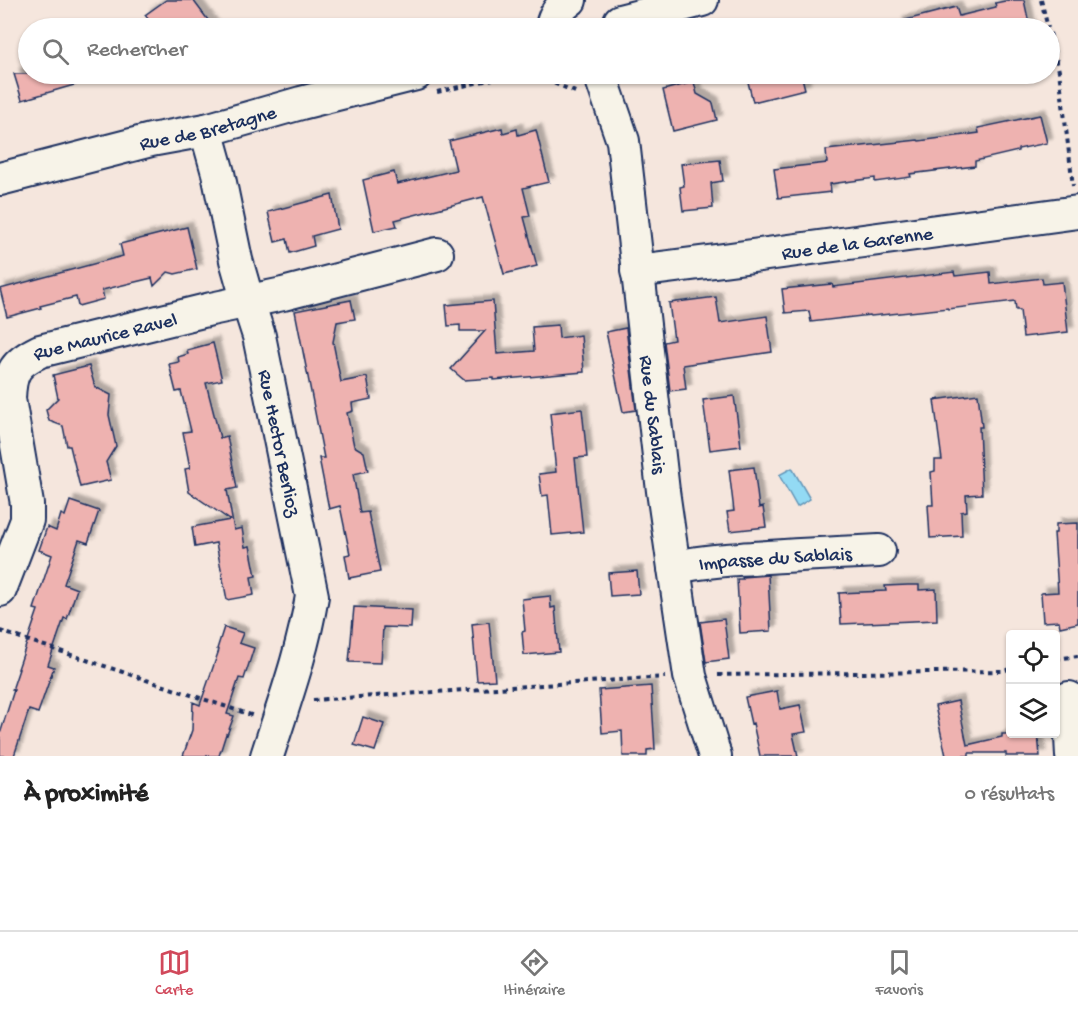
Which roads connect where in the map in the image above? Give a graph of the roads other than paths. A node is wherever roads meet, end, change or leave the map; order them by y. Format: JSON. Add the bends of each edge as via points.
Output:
{"nodes":[{"id":1,"x":702,"y":0,"type":"edge"},
{"id":2,"x":615,"y":16,"type":"edge"},
{"id":3,"x":376,"y":84,"type":"edge"},
{"id":4,"x":603,"y":84,"type":"edge"},
{"id":5,"x":206,"y":129,"type":"junction"},
{"id":6,"x":0,"y":179,"type":"edge"},
{"id":7,"x":1077,"y":212,"type":"edge"},
{"id":8,"x":437,"y":254,"type":"dead end"},
{"id":9,"x":637,"y":271,"type":"junction"},
{"id":10,"x":248,"y":302,"type":"junction"},
{"id":11,"x":879,"y":551,"type":"dead end"},
{"id":12,"x":674,"y":568,"type":"junction"},
{"id":13,"x":0,"y":590,"type":"edge"},
{"id":14,"x":1069,"y":698,"type":"dead end"},
{"id":15,"x":267,"y":756,"type":"edge"},
{"id":16,"x":715,"y":756,"type":"edge"},
{"id":17,"x":1072,"y":756,"type":"edge"}],
"edges":[{"from":1,"to":2,"type":"street"},
{"from":3,"to":5,"type":"street","name":"Rue de Bretagne"},
{"from":4,"to":9,"type":"street","name":"Rue du Sablais","via":[[623,141]]},
{"from":5,"to":6,"type":"street","name":"Rue de Bretagne"},
{"from":5,"to":10,"type":"street","name":"Rue Hector Berlioz"},
{"from":7,"to":9,"type":"street","name":"Rue de la Garenne"},
{"from":8,"to":10,"type":"street","name":"Rue Maurice Ravel"},
{"from":9,"to":12,"type":"street","name":"Rue du Sablais"},
{"from":10,"to":13,"type":"street","name":"Rue Maurice Ravel","via":[[40,351],[16,368],[9,383],[9,399],[27,520]]},
{"from":10,"to":15,"type":"street","name":"Rue Hector Berlioz","via":[[259,336],[312,596],[308,624]]},
{"from":11,"to":12,"type":"street","name":"Impasse du Sablais","via":[[735,559]]},
{"from":12,"to":16,"type":"street","name":"Rue du Sablais","via":[[690,676]]},
{"from":14,"to":17,"type":"street"}]}
